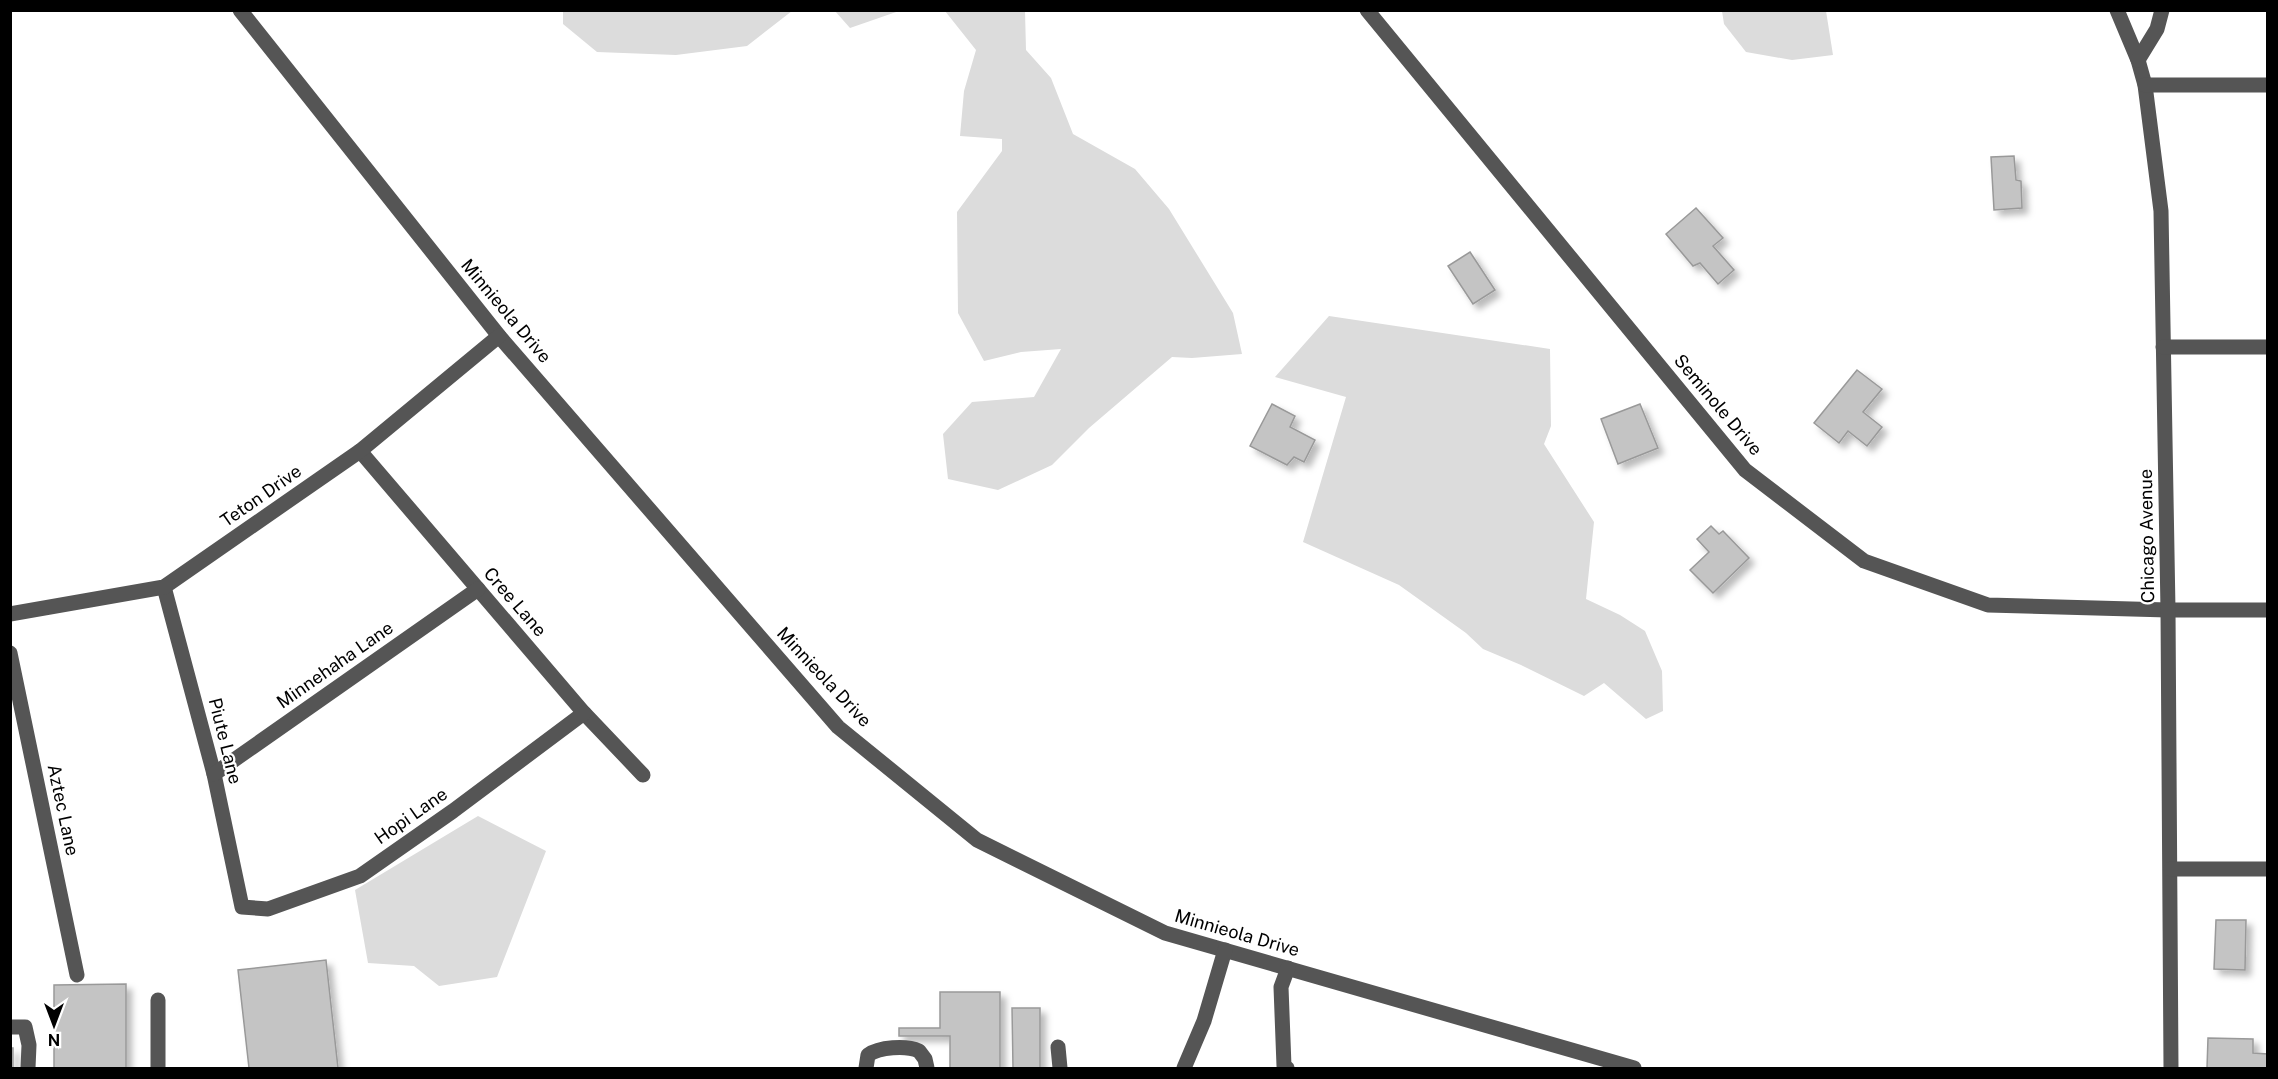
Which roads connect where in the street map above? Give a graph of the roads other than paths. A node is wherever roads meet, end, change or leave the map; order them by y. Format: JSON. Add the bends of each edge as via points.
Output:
{"nodes":[{"id":1,"x":240,"y":10,"type":"edge"},
{"id":2,"x":1367,"y":10,"type":"edge"},
{"id":3,"x":2117,"y":10,"type":"edge"},
{"id":4,"x":2162,"y":10,"type":"edge"},
{"id":5,"x":2138,"y":60,"type":"junction"},
{"id":6,"x":2145,"y":85,"type":"junction"},
{"id":7,"x":2268,"y":85,"type":"edge"},
{"id":8,"x":499,"y":336,"type":"junction"},
{"id":9,"x":2163,"y":347,"type":"junction"},
{"id":10,"x":2268,"y":347,"type":"edge"},
{"id":11,"x":360,"y":451,"type":"junction"},
{"id":12,"x":164,"y":587,"type":"junction"},
{"id":13,"x":478,"y":589,"type":"junction"},
{"id":14,"x":2168,"y":610,"type":"junction"},
{"id":15,"x":2268,"y":610,"type":"edge"},
{"id":16,"x":10,"y":614,"type":"edge"},
{"id":17,"x":10,"y":653,"type":"edge"},
{"id":18,"x":584,"y":713,"type":"junction"},
{"id":19,"x":214,"y":774,"type":"junction"},
{"id":20,"x":643,"y":775,"type":"dead end"},
{"id":21,"x":2170,"y":869,"type":"junction"},
{"id":22,"x":2268,"y":869,"type":"edge"},
{"id":23,"x":242,"y":907,"type":"joint"},
{"id":24,"x":1225,"y":950,"type":"junction"},
{"id":25,"x":1288,"y":968,"type":"junction"},
{"id":26,"x":77,"y":975,"type":"dead end"},
{"id":27,"x":158,"y":1000,"type":"dead end"},
{"id":28,"x":10,"y":1027,"type":"edge"},
{"id":29,"x":1058,"y":1047,"type":"dead end"},
{"id":30,"x":28,"y":1068,"type":"edge"},
{"id":31,"x":158,"y":1068,"type":"edge"},
{"id":32,"x":866,"y":1068,"type":"edge"},
{"id":33,"x":927,"y":1068,"type":"edge"},
{"id":34,"x":1060,"y":1068,"type":"edge"},
{"id":35,"x":1184,"y":1068,"type":"edge"},
{"id":36,"x":1287,"y":1068,"type":"edge"},
{"id":37,"x":1634,"y":1068,"type":"edge"},
{"id":38,"x":2171,"y":1068,"type":"edge"}],
"edges":[{"from":1,"to":8,"type":"street","name":"Minnieola Drive"},
{"from":2,"to":14,"type":"street","name":"Seminole Drive","via":[[1745,470],[1864,561],[1988,605]]},
{"from":3,"to":5,"type":"street","name":"Chicago Avenue"},
{"from":4,"to":5,"type":"street","via":[[2157,29]]},
{"from":5,"to":6,"type":"street","name":"Chicago Avenue"},
{"from":6,"to":7,"type":"street"},
{"from":6,"to":9,"type":"street","name":"Chicago Avenue","via":[[2161,211]]},
{"from":8,"to":11,"type":"street","name":"Teton Drive"},
{"from":8,"to":24,"type":"street","name":"Minnieola Drive","via":[[838,727],[976,840],[1165,933]]},
{"from":9,"to":10,"type":"street"},
{"from":9,"to":14,"type":"street","name":"Chicago Avenue"},
{"from":11,"to":12,"type":"street","name":"Teton Drive"},
{"from":11,"to":13,"type":"street","name":"Cree Lane"},
{"from":12,"to":16,"type":"street","name":"Teton Drive"},
{"from":12,"to":19,"type":"street","name":"Piute Lane"},
{"from":13,"to":18,"type":"street","name":"Cree Lane"},
{"from":13,"to":19,"type":"street","name":"Minnehaha Lane"},
{"from":14,"to":15,"type":"street","name":"Seminole Drive"},
{"from":14,"to":21,"type":"street","name":"Chicago Avenue"},
{"from":17,"to":26,"type":"street","name":"Aztec Lane"},
{"from":18,"to":20,"type":"street","name":"Cree Lane"},
{"from":18,"to":23,"type":"street","name":"Hopi Lane","via":[[360,876],[268,909]]},
{"from":19,"to":23,"type":"street","name":"Piute Lane"},
{"from":21,"to":22,"type":"street"},
{"from":21,"to":38,"type":"street","name":"Chicago Avenue"},
{"from":24,"to":25,"type":"street","name":"Minnieola Drive"},
{"from":24,"to":35,"type":"street","via":[[1204,1021]]},
{"from":25,"to":36,"type":"street","via":[[1281,987]]},
{"from":25,"to":37,"type":"street","name":"Minnieola Drive"},
{"from":27,"to":31,"type":"street"},
{"from":28,"to":30,"type":"street","via":[[25,1027]]},
{"from":29,"to":34,"type":"street"},
{"from":32,"to":33,"type":"street","via":[[868,1055],[873,1052],[901,1048],[919,1051]]}]}
